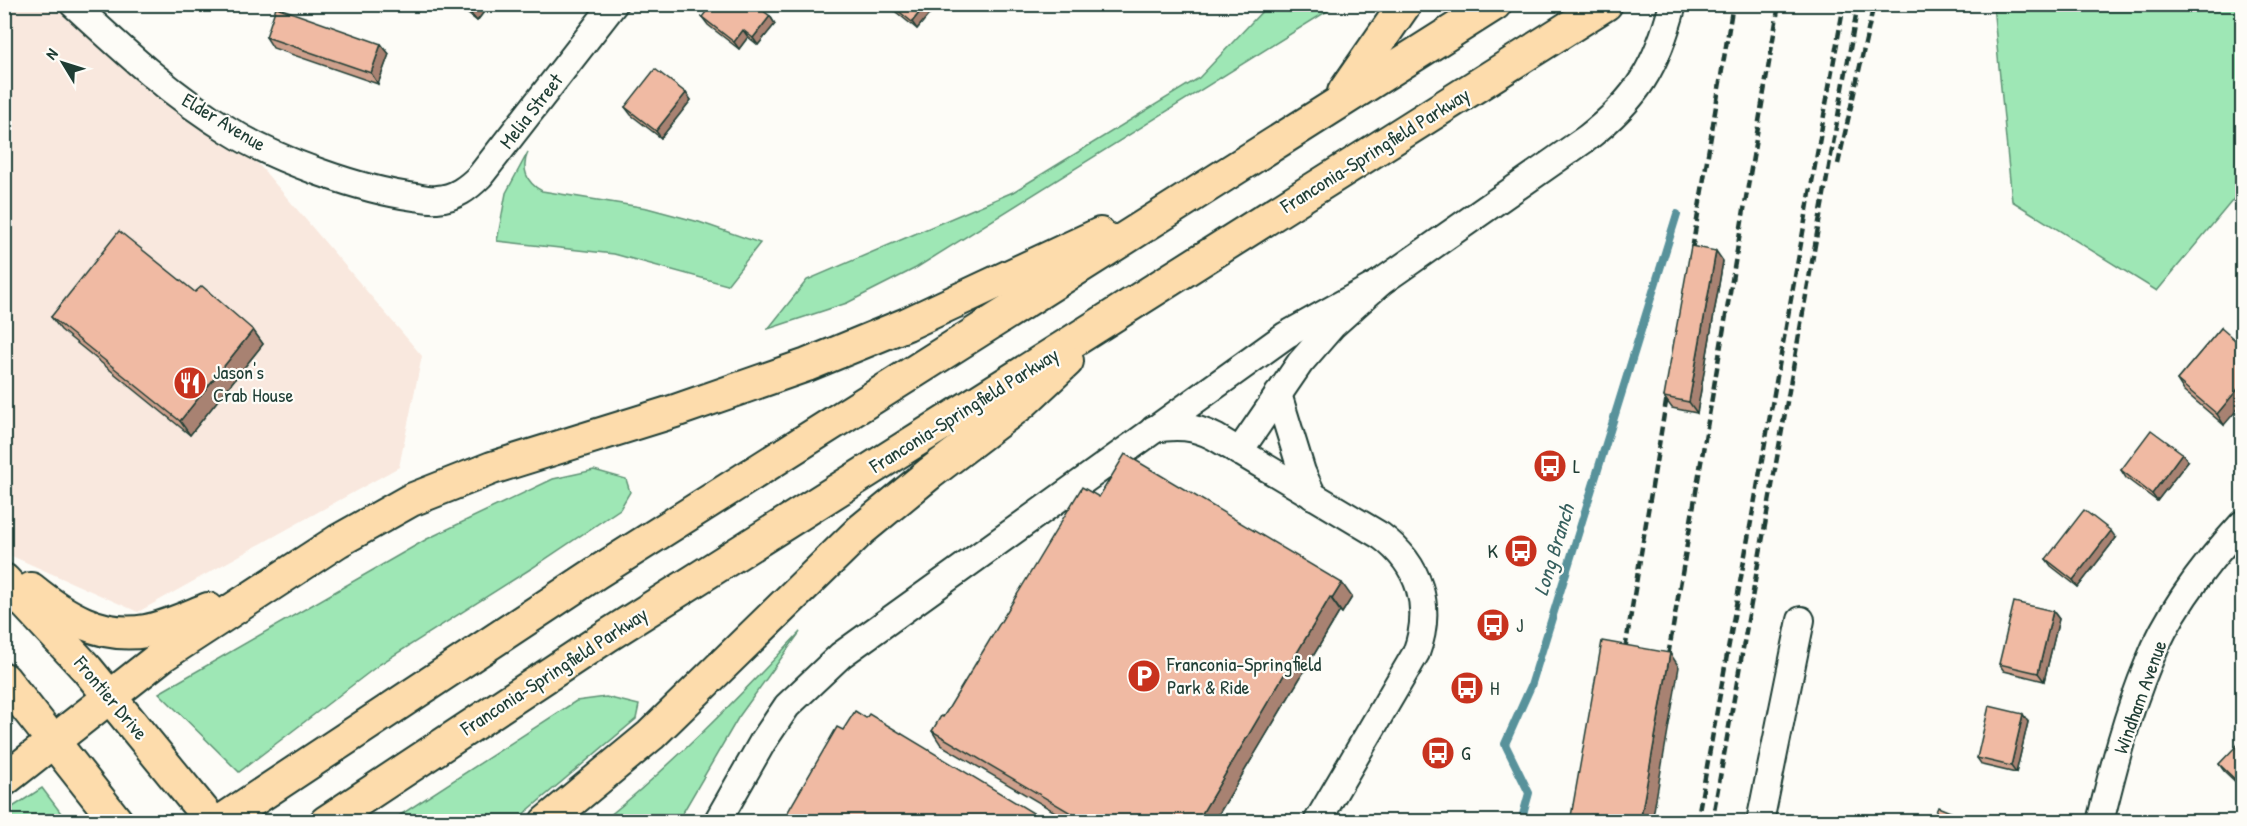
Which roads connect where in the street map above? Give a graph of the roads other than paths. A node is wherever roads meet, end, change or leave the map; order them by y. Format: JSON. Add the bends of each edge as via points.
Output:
{"nodes":[{"id":1,"x":73,"y":4,"type":"edge"},
{"id":2,"x":614,"y":4,"type":"edge"},
{"id":3,"x":1405,"y":4,"type":"edge"},
{"id":4,"x":1495,"y":4,"type":"edge"},
{"id":5,"x":1606,"y":4,"type":"edge"},
{"id":6,"x":1673,"y":4,"type":"edge"},
{"id":7,"x":1335,"y":105,"type":"junction"},
{"id":8,"x":1238,"y":166,"type":"junction"},
{"id":9,"x":435,"y":200,"type":"joint"},
{"id":10,"x":1381,"y":282,"type":"junction"},
{"id":11,"x":1125,"y":308,"type":"junction"},
{"id":12,"x":1278,"y":394,"type":"junction"},
{"id":13,"x":1153,"y":429,"type":"junction"},
{"id":14,"x":1239,"y":452,"type":"junction"},
{"id":15,"x":1313,"y":496,"type":"junction"},
{"id":16,"x":2242,"y":524,"type":"edge"},
{"id":17,"x":4,"y":567,"type":"edge"},
{"id":18,"x":4,"y":580,"type":"edge"},
{"id":19,"x":268,"y":586,"type":"junction"},
{"id":20,"x":1801,"y":620,"type":"dead end"},
{"id":21,"x":4,"y":679,"type":"edge"},
{"id":22,"x":110,"y":697,"type":"junction"},
{"id":23,"x":53,"y":741,"type":"junction"},
{"id":24,"x":4,"y":780,"type":"edge"},
{"id":25,"x":327,"y":821,"type":"edge"},
{"id":26,"x":117,"y":822,"type":"edge"},
{"id":27,"x":212,"y":822,"type":"edge"},
{"id":28,"x":220,"y":822,"type":"edge"},
{"id":29,"x":546,"y":822,"type":"edge"},
{"id":30,"x":717,"y":822,"type":"edge"},
{"id":31,"x":1317,"y":822,"type":"edge"},
{"id":32,"x":1760,"y":822,"type":"edge"},
{"id":33,"x":2100,"y":822,"type":"edge"}],
"edges":[{"from":1,"to":9,"type":"street","name":"Elder Avenue","via":[[141,66],[231,132],[310,168],[376,190]]},
{"from":2,"to":9,"type":"street","name":"Melia Street","via":[[480,176],[452,197]]},
{"from":3,"to":7,"type":"main road"},
{"from":4,"to":7,"type":"main road"},
{"from":5,"to":11,"type":"main road","name":"Franconia-Springfield Parkway"},
{"from":6,"to":10,"type":"street","via":[[1662,46],[1635,92],[1614,116]]},
{"from":7,"to":8,"type":"main road"},
{"from":8,"to":19,"type":"main road","via":[[944,308],[858,345],[745,388],[441,487],[374,520]]},
{"from":8,"to":28,"type":"main road","via":[[586,579]]},
{"from":10,"to":12,"type":"street","via":[[1317,341]]},
{"from":10,"to":13,"type":"street","via":[[1294,329]]},
{"from":11,"to":25,"type":"main road","name":"Franconia-Springfield Parkway","via":[[607,636]]},
{"from":11,"to":29,"type":"main road","via":[[1021,404],[861,530],[651,735]]},
{"from":12,"to":14,"type":"street"},
{"from":12,"to":15,"type":"street"},
{"from":13,"to":14,"type":"street","via":[[1192,427]]},
{"from":13,"to":30,"type":"street","via":[[820,673],[774,724]]},
{"from":14,"to":15,"type":"street"},
{"from":15,"to":31,"type":"street","via":[[1381,536],[1401,554],[1417,581],[1424,618],[1416,652]]},
{"from":16,"to":33,"type":"street","name":"Windham Avenue","via":[[2203,572],[2156,645],[2130,714]]},
{"from":17,"to":19,"type":"main road","via":[[69,617],[98,629],[123,633],[162,627]]},
{"from":18,"to":22,"type":"main road","name":"Frontier Drive"},
{"from":19,"to":22,"type":"main road","via":[[163,655]]},
{"from":20,"to":32,"type":"street"},
{"from":21,"to":23,"type":"main road"},
{"from":22,"to":23,"type":"main road"},
{"from":22,"to":27,"type":"main road","name":"Frontier Drive"},
{"from":23,"to":24,"type":"main road"},
{"from":23,"to":26,"type":"main road"}]}
